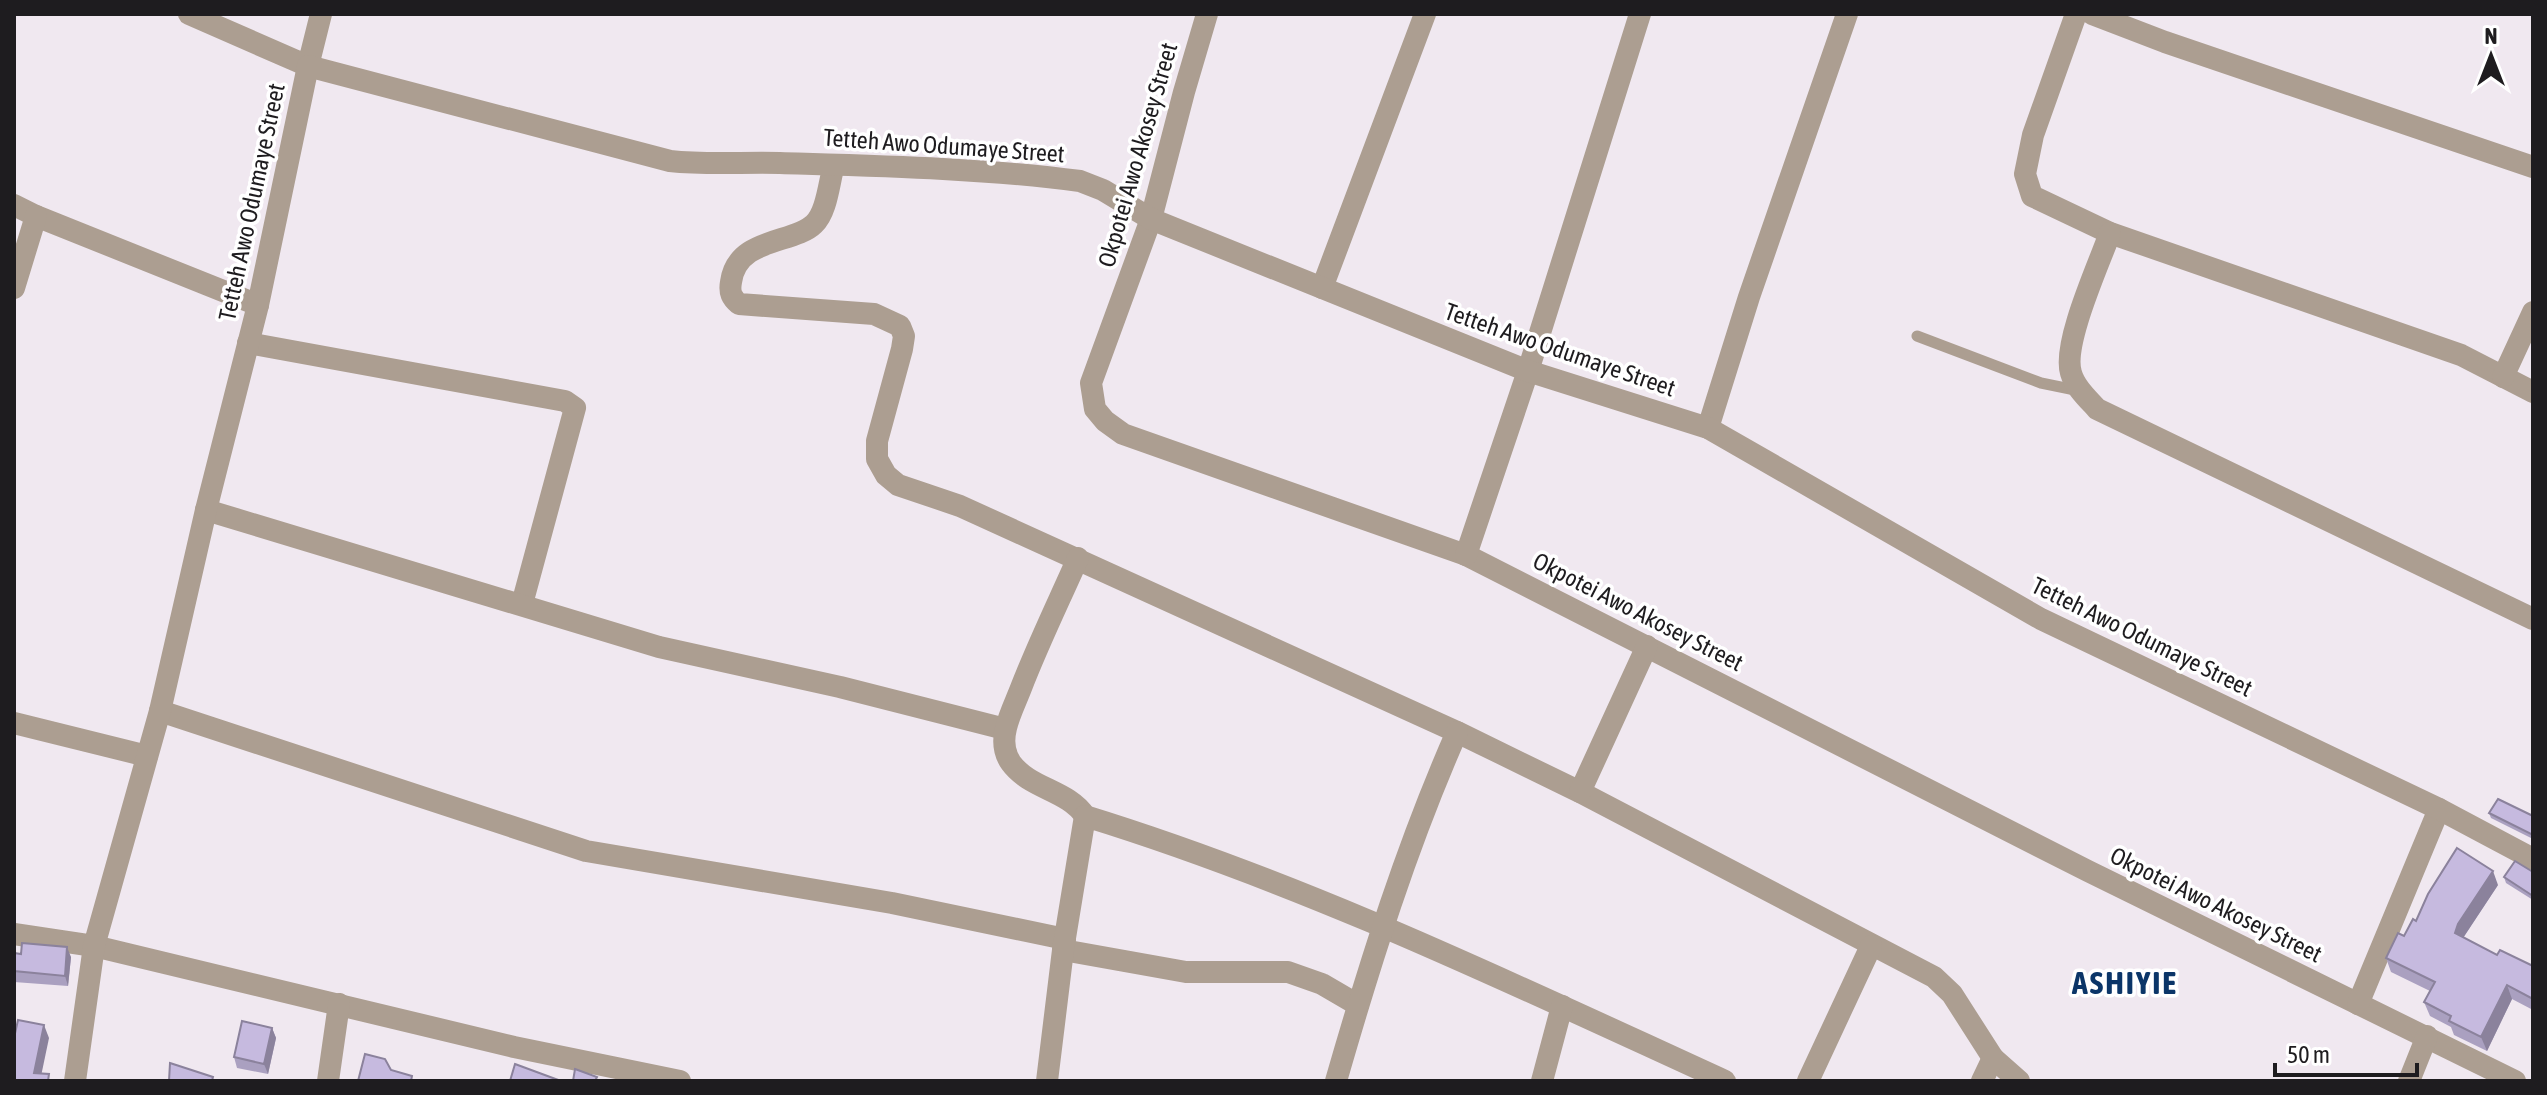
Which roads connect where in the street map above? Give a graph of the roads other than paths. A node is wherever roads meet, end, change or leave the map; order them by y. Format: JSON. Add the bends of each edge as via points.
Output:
{"nodes":[{"id":1,"x":189,"y":14,"type":"edge"},
{"id":2,"x":321,"y":14,"type":"edge"},
{"id":3,"x":1207,"y":14,"type":"edge"},
{"id":4,"x":1425,"y":14,"type":"edge"},
{"id":5,"x":1640,"y":14,"type":"edge"},
{"id":6,"x":1847,"y":14,"type":"edge"},
{"id":7,"x":2076,"y":14,"type":"edge"},
{"id":8,"x":2092,"y":14,"type":"edge"},
{"id":9,"x":308,"y":66,"type":"junction"},
{"id":10,"x":834,"y":165,"type":"junction"},
{"id":11,"x":2533,"y":167,"type":"edge"},
{"id":12,"x":14,"y":205,"type":"edge"},
{"id":13,"x":36,"y":216,"type":"junction"},
{"id":14,"x":1151,"y":219,"type":"junction"},
{"id":15,"x":2110,"y":233,"type":"junction"},
{"id":16,"x":14,"y":288,"type":"edge"},
{"id":17,"x":1322,"y":288,"type":"junction"},
{"id":18,"x":258,"y":305,"type":"junction"},
{"id":19,"x":2533,"y":312,"type":"edge"},
{"id":20,"x":1917,"y":336,"type":"dead end"},
{"id":21,"x":248,"y":343,"type":"junction"},
{"id":22,"x":1528,"y":371,"type":"junction"},
{"id":23,"x":2503,"y":377,"type":"junction"},
{"id":24,"x":2080,"y":391,"type":"junction"},
{"id":25,"x":2533,"y":392,"type":"edge"},
{"id":26,"x":1708,"y":428,"type":"junction"},
{"id":27,"x":206,"y":510,"type":"junction"},
{"id":28,"x":1466,"y":555,"type":"junction"},
{"id":29,"x":1078,"y":558,"type":"junction"},
{"id":30,"x":522,"y":604,"type":"junction"},
{"id":31,"x":2533,"y":619,"type":"edge"},
{"id":32,"x":1647,"y":646,"type":"junction"},
{"id":33,"x":160,"y":711,"type":"junction"},
{"id":34,"x":14,"y":723,"type":"edge"},
{"id":35,"x":1005,"y":729,"type":"junction"},
{"id":36,"x":1457,"y":732,"type":"junction"},
{"id":37,"x":147,"y":756,"type":"junction"},
{"id":38,"x":1580,"y":792,"type":"junction"},
{"id":39,"x":2439,"y":809,"type":"junction"},
{"id":40,"x":1085,"y":816,"type":"junction"},
{"id":41,"x":2533,"y":859,"type":"edge"},
{"id":42,"x":1383,"y":925,"type":"junction"},
{"id":43,"x":14,"y":934,"type":"edge"},
{"id":44,"x":1064,"y":944,"type":"junction"},
{"id":45,"x":94,"y":946,"type":"junction"},
{"id":46,"x":1871,"y":946,"type":"junction"},
{"id":47,"x":339,"y":1004,"type":"junction"},
{"id":48,"x":2358,"y":1004,"type":"junction"},
{"id":49,"x":1358,"y":1005,"type":"junction"},
{"id":50,"x":1562,"y":1006,"type":"junction"},
{"id":51,"x":2427,"y":1036,"type":"junction"},
{"id":52,"x":1993,"y":1058,"type":"junction"},
{"id":53,"x":75,"y":1081,"type":"edge"},
{"id":54,"x":328,"y":1081,"type":"edge"},
{"id":55,"x":680,"y":1081,"type":"edge"},
{"id":56,"x":1047,"y":1081,"type":"edge"},
{"id":57,"x":1336,"y":1081,"type":"edge"},
{"id":58,"x":1542,"y":1081,"type":"edge"},
{"id":59,"x":1725,"y":1081,"type":"edge"},
{"id":60,"x":1808,"y":1081,"type":"edge"},
{"id":61,"x":1982,"y":1081,"type":"edge"},
{"id":62,"x":2019,"y":1081,"type":"edge"},
{"id":63,"x":2409,"y":1081,"type":"edge"},
{"id":64,"x":2515,"y":1081,"type":"edge"}],
"edges":[{"from":1,"to":9,"type":"street"},
{"from":2,"to":9,"type":"street"},
{"from":3,"to":14,"type":"street","name":"Okpotei Awo Akosey Street"},
{"from":4,"to":17,"type":"street"},
{"from":5,"to":22,"type":"street"},
{"from":6,"to":26,"type":"street"},
{"from":7,"to":15,"type":"street","via":[[2033,135],[2025,174],[2032,196]]},
{"from":8,"to":11,"type":"street"},
{"from":9,"to":10,"type":"street","name":"Tetteh Awo Odumaye Street","via":[[670,161]]},
{"from":9,"to":18,"type":"street","name":"Tetteh Awo Odumaye Street"},
{"from":10,"to":14,"type":"street","name":"Tetteh Awo Odumaye Street","via":[[1080,181]]},
{"from":10,"to":29,"type":"street","via":[[819,219],[811,228],[766,242],[739,262],[731,277],[732,298],[758,307],[874,314],[900,326],[902,349],[877,441],[877,459],[886,475],[898,485]]},
{"from":12,"to":13,"type":"street"},
{"from":13,"to":16,"type":"street"},
{"from":13,"to":18,"type":"street"},
{"from":14,"to":17,"type":"street","name":"Tetteh Awo Odumaye Street"},
{"from":14,"to":28,"type":"street","name":"Okpotei Awo Akosey Street","via":[[1091,383],[1095,409],[1105,421],[1123,434],[1202,464]]},
{"from":15,"to":23,"type":"street","via":[[2461,355]]},
{"from":15,"to":24,"type":"street","via":[[2072,339],[2071,374]]},
{"from":17,"to":22,"type":"street","name":"Tetteh Awo Odumaye Street"},
{"from":18,"to":21,"type":"street","name":"Tetteh Awo Odumaye Street"},
{"from":19,"to":23,"type":"street"},
{"from":20,"to":24,"type":"lane","via":[[2041,383]]},
{"from":21,"to":27,"type":"street","name":"Tetteh Awo Odumaye Street"},
{"from":21,"to":30,"type":"street","via":[[565,401],[575,408]]},
{"from":22,"to":26,"type":"street","name":"Tetteh Awo Odumaye Street"},
{"from":22,"to":28,"type":"street"},
{"from":23,"to":25,"type":"street"},
{"from":24,"to":31,"type":"street","via":[[2097,409]]},
{"from":26,"to":39,"type":"street","name":"Tetteh Awo Odumaye Street","via":[[2041,619]]},
{"from":27,"to":30,"type":"street"},
{"from":27,"to":33,"type":"street","name":"Tetteh Awo Odumaye Street"},
{"from":28,"to":32,"type":"street","name":"Okpotei Awo Akosey Street"},
{"from":29,"to":35,"type":"street"},
{"from":29,"to":36,"type":"street"},
{"from":30,"to":35,"type":"street","via":[[659,647]]},
{"from":32,"to":38,"type":"street"},
{"from":32,"to":48,"type":"street","name":"Okpotei Awo Akosey Street"},
{"from":33,"to":37,"type":"street","name":"Tetteh Awo Odumaye Street"},
{"from":33,"to":44,"type":"street","via":[[586,851],[892,903]]},
{"from":34,"to":37,"type":"street"},
{"from":35,"to":40,"type":"street","via":[[1005,751],[1021,775],[1073,803]]},
{"from":36,"to":38,"type":"street"},
{"from":36,"to":42,"type":"street"},
{"from":37,"to":45,"type":"street","name":"Tetteh Awo Odumaye Street"},
{"from":38,"to":46,"type":"street"},
{"from":39,"to":41,"type":"street","name":"Tetteh Awo Odumaye Street"},
{"from":39,"to":48,"type":"street"},
{"from":40,"to":42,"type":"street"},
{"from":40,"to":44,"type":"street"},
{"from":42,"to":49,"type":"street"},
{"from":42,"to":50,"type":"street"},
{"from":43,"to":45,"type":"street"},
{"from":44,"to":49,"type":"street","via":[[1186,972],[1288,972]]},
{"from":44,"to":56,"type":"street"},
{"from":45,"to":47,"type":"street"},
{"from":45,"to":53,"type":"street","name":"Tetteh Awo Odumaye Street"},
{"from":46,"to":52,"type":"street","via":[[1934,977],[1952,994]]},
{"from":46,"to":60,"type":"street"},
{"from":47,"to":54,"type":"street"},
{"from":47,"to":55,"type":"street"},
{"from":48,"to":51,"type":"street","name":"Okpotei Awo Akosey Street"},
{"from":49,"to":57,"type":"street"},
{"from":50,"to":58,"type":"street"},
{"from":50,"to":59,"type":"street"},
{"from":51,"to":63,"type":"street"},
{"from":51,"to":64,"type":"street","name":"Okpotei Awo Akosey Street"},
{"from":52,"to":61,"type":"street"},
{"from":52,"to":62,"type":"street"}]}
